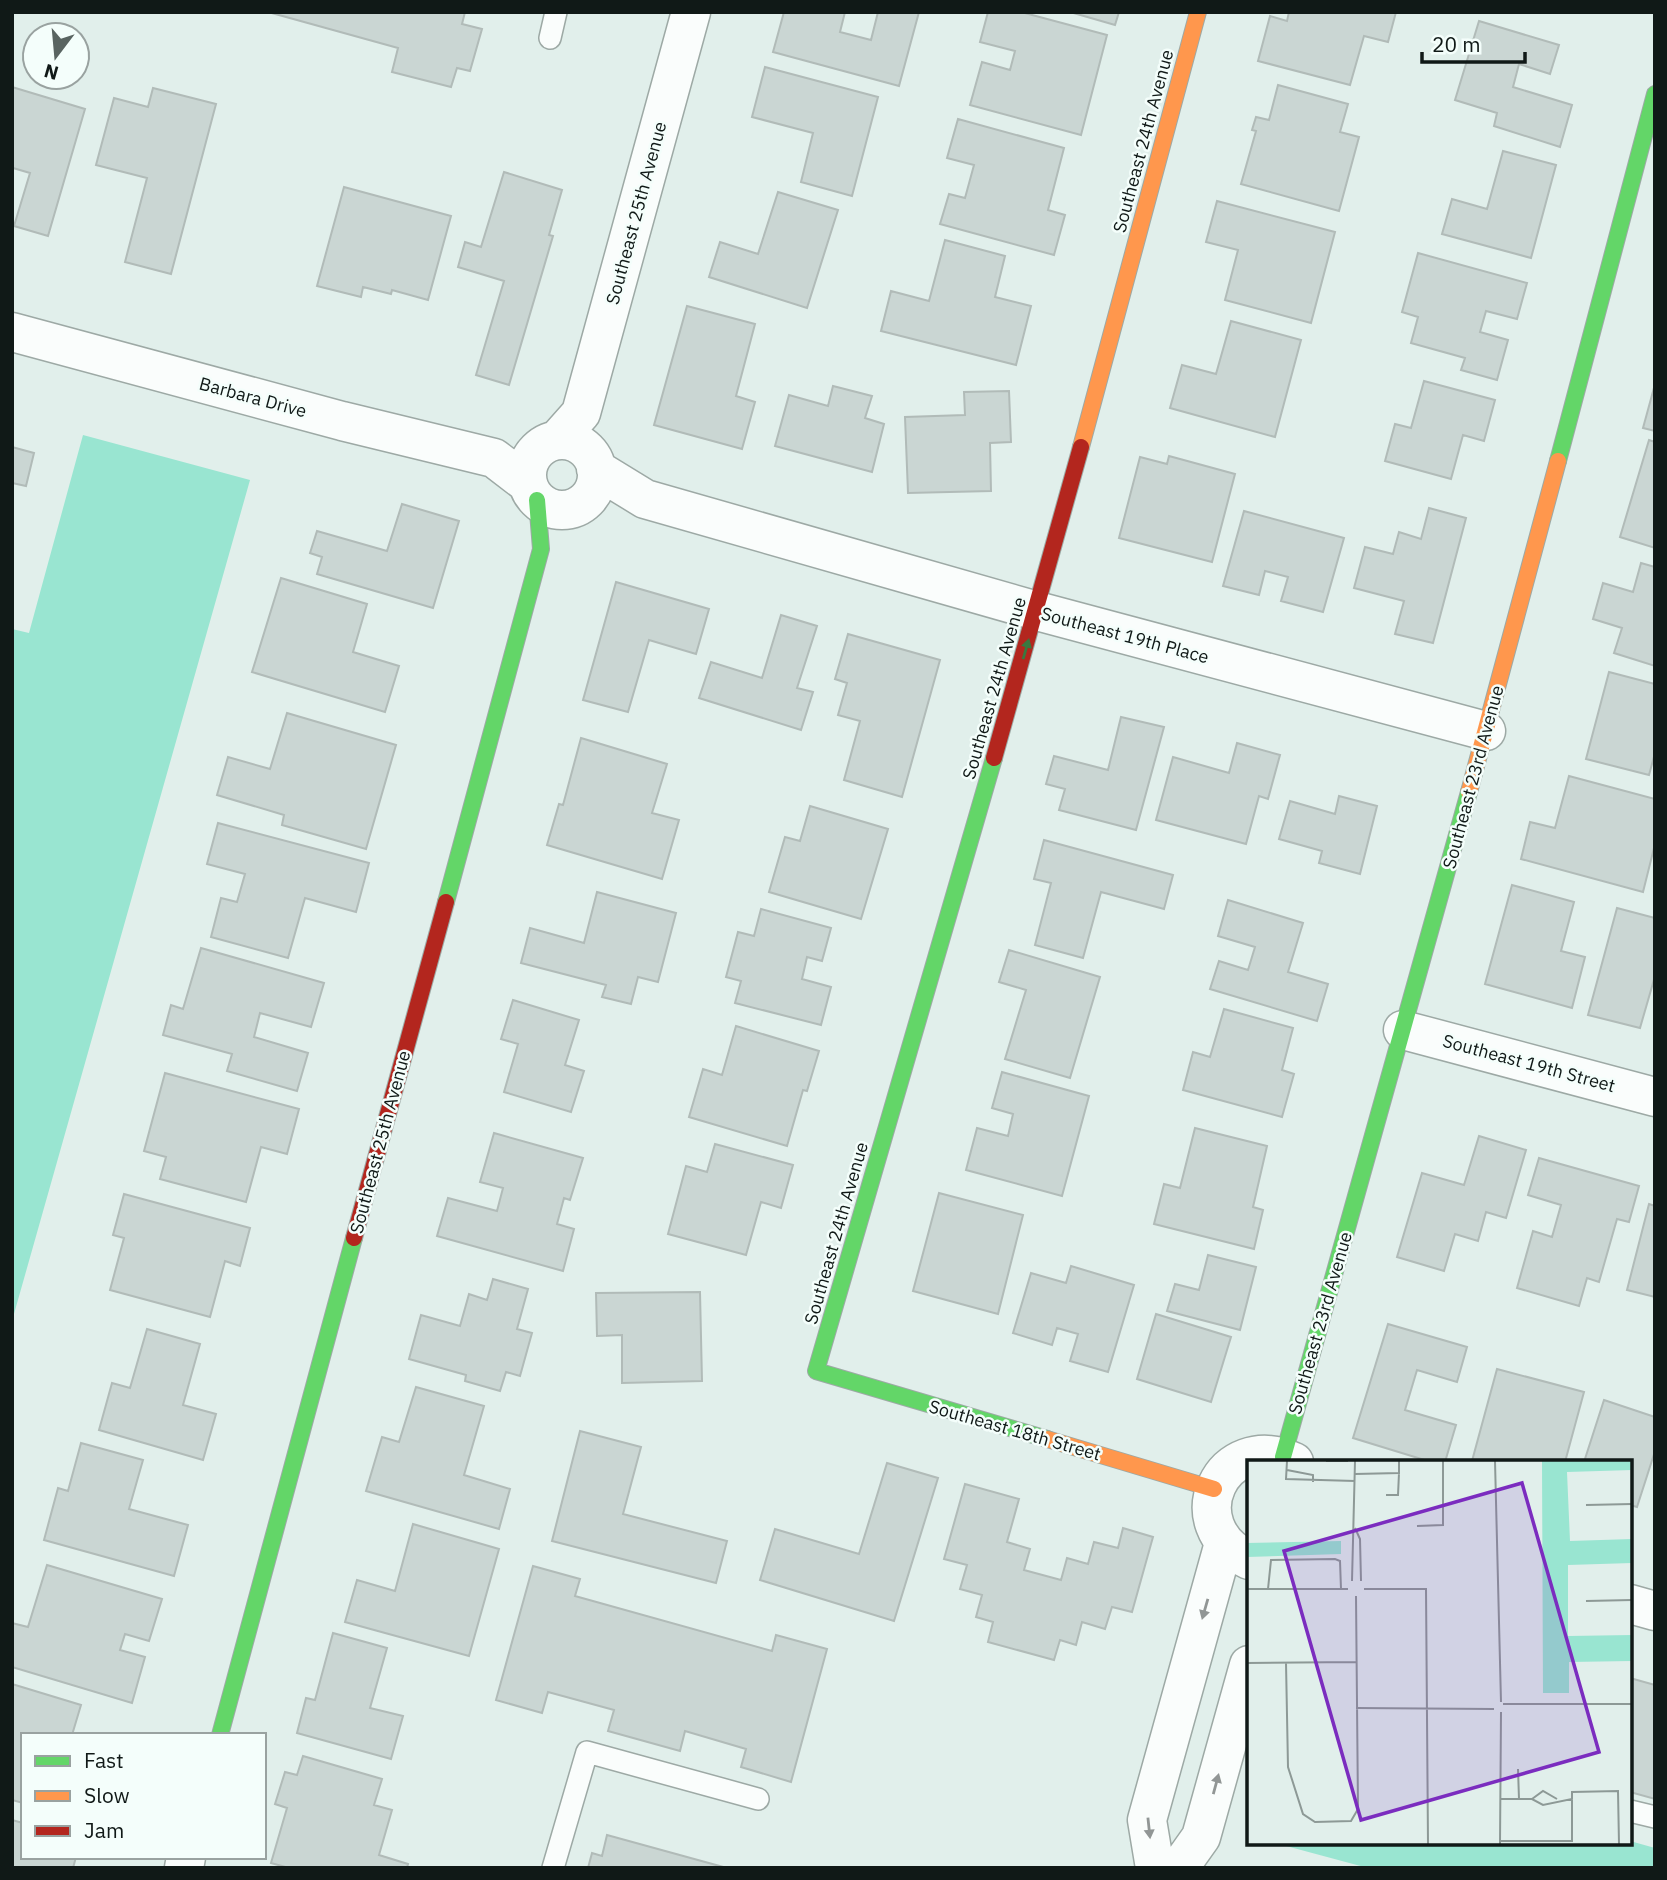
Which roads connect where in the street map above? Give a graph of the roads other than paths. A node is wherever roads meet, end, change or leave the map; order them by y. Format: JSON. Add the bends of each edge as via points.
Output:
{"nodes":[{"id":1,"x":556,"y":12,"type":"edge"},
{"id":2,"x":691,"y":12,"type":"edge"},
{"id":3,"x":1198,"y":12,"type":"edge"},
{"id":4,"x":550,"y":38,"type":"dead end"},
{"id":5,"x":1655,"y":94,"type":"edge"},
{"id":6,"x":12,"y":332,"type":"edge"},
{"id":7,"x":565,"y":469,"type":"junction"},
{"id":8,"x":645,"y":499,"type":"joint"},
{"id":9,"x":541,"y":549,"type":"joint"},
{"id":10,"x":1037,"y":611,"type":"junction"},
{"id":11,"x":1486,"y":731,"type":"junction"},
{"id":12,"x":1403,"y":1030,"type":"junction"},
{"id":13,"x":1655,"y":1097,"type":"edge"},
{"id":14,"x":816,"y":1371,"type":"joint"},
{"id":15,"x":1288,"y":1459,"type":"edge"},
{"id":16,"x":1214,"y":1489,"type":"junction"},
{"id":17,"x":1236,"y":1552,"type":"edge"},
{"id":18,"x":1632,"y":1605,"type":"edge"},
{"id":19,"x":1655,"y":1611,"type":"edge"},
{"id":20,"x":1247,"y":1672,"type":"edge"},
{"id":21,"x":221,"y":1733,"type":"edge"},
{"id":22,"x":758,"y":1799,"type":"dead end"},
{"id":23,"x":1632,"y":1811,"type":"edge"},
{"id":24,"x":1655,"y":1817,"type":"edge"},
{"id":25,"x":553,"y":1868,"type":"edge"},
{"id":26,"x":1154,"y":1868,"type":"edge"},
{"id":27,"x":1179,"y":1868,"type":"edge"}],
"edges":[{"from":1,"to":4,"type":"lane"},
{"from":2,"to":7,"type":"street","name":"Southeast 25th Avenue"},
{"from":3,"to":10,"type":"street","name":"Southeast 24th Avenue"},
{"from":5,"to":11,"type":"street","name":"Southeast 23rd Avenue"},
{"from":6,"to":7,"type":"street","name":"Barbara Drive","via":[[342,421],[495,458]]},
{"from":7,"to":8,"type":"street","name":"Barbara Drive"},
{"from":7,"to":9,"type":"street","name":"Southeast 25th Avenue"},
{"from":8,"to":10,"type":"street","name":"Southeast 19th Place"},
{"from":9,"to":21,"type":"street","name":"Southeast 25th Avenue"},
{"from":10,"to":11,"type":"street","name":"Southeast 19th Place"},
{"from":14,"to":10,"type":"street","name":"Southeast 24th Avenue","one_way":true},
{"from":11,"to":12,"type":"street","name":"Southeast 23rd Avenue"},
{"from":12,"to":13,"type":"street","name":"Southeast 19th Street"},
{"from":12,"to":15,"type":"street","name":"Southeast 23rd Avenue"},
{"from":14,"to":16,"type":"street","name":"Southeast 18th Street"},
{"from":15,"to":16,"type":"street","via":[[1250,1456],[1235,1463]]},
{"from":16,"to":17,"type":"street","via":[[1212,1517]]},
{"from":17,"to":26,"type":"street","one_way":true,"via":[[1147,1820]]},
{"from":18,"to":19,"type":"street"},
{"from":27,"to":20,"type":"street","one_way":true,"via":[[1201,1837]]},
{"from":22,"to":25,"type":"lane","via":[[587,1752]]},
{"from":23,"to":24,"type":"lane"}]}
